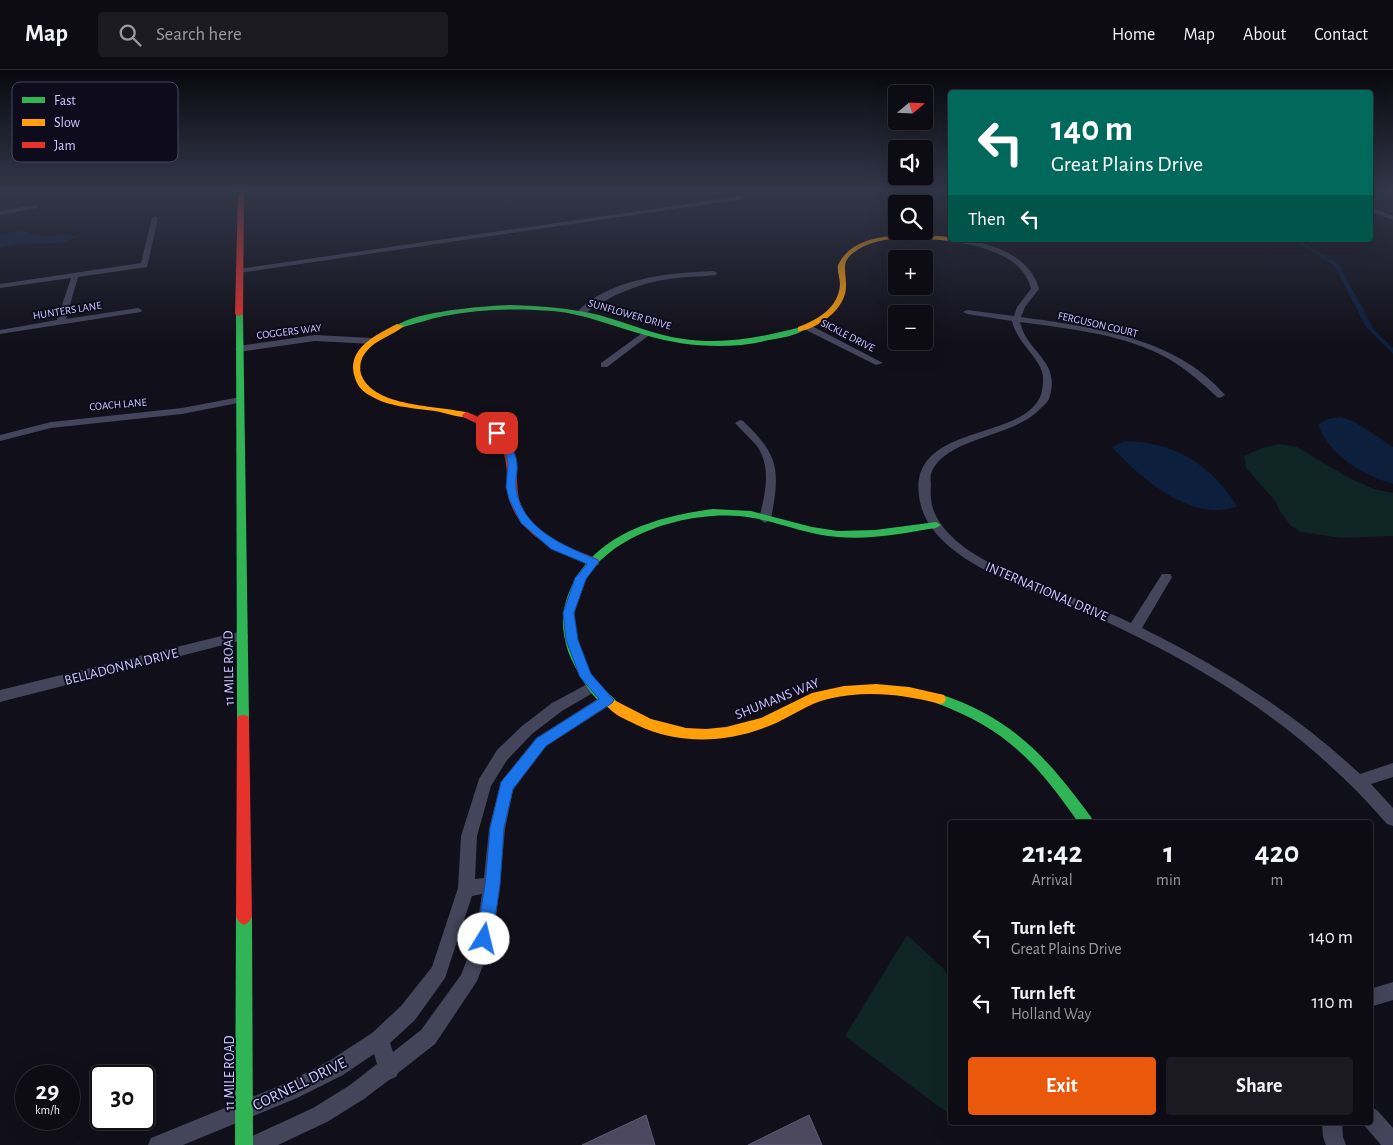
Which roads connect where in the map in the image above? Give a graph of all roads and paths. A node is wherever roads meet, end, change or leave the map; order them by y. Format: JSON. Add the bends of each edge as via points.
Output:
{"nodes":[{"id":1,"x":150,"y":241,"type":"edge"},
{"id":2,"x":240,"y":241,"type":"edge"},
{"id":3,"x":444,"y":241,"type":"edge"},
{"id":4,"x":877,"y":241,"type":"edge"},
{"id":5,"x":964,"y":242,"type":"edge"},
{"id":6,"x":239,"y":271,"type":"junction"},
{"id":7,"x":713,"y":273,"type":"dead end"},
{"id":8,"x":75,"y":276,"type":"junction"},
{"id":9,"x":0,"y":286,"type":"edge"},
{"id":10,"x":138,"y":310,"type":"dead end"},
{"id":11,"x":967,"y":312,"type":"dead end"},
{"id":12,"x":580,"y":313,"type":"junction"},
{"id":13,"x":1016,"y":320,"type":"junction"},
{"id":14,"x":61,"y":322,"type":"junction"},
{"id":15,"x":807,"y":327,"type":"junction"},
{"id":16,"x":0,"y":332,"type":"edge"},
{"id":17,"x":648,"y":333,"type":"junction"},
{"id":18,"x":372,"y":341,"type":"junction"},
{"id":19,"x":239,"y":349,"type":"junction"},
{"id":20,"x":879,"y":364,"type":"dead end"},
{"id":21,"x":604,"y":365,"type":"dead end"},
{"id":22,"x":1220,"y":395,"type":"dead end"},
{"id":23,"x":240,"y":400,"type":"junction"},
{"id":24,"x":740,"y":423,"type":"dead end"},
{"id":25,"x":0,"y":438,"type":"edge"},
{"id":26,"x":765,"y":519,"type":"junction"},
{"id":27,"x":936,"y":525,"type":"junction"},
{"id":28,"x":594,"y":562,"type":"junction"},
{"id":29,"x":1166,"y":577,"type":"dead end"},
{"id":30,"x":1134,"y":629,"type":"junction"},
{"id":31,"x":242,"y":636,"type":"junction"},
{"id":32,"x":593,"y":686,"type":"junction"},
{"id":33,"x":0,"y":696,"type":"edge"},
{"id":34,"x":607,"y":700,"type":"junction"},
{"id":35,"x":527,"y":730,"type":"junction"},
{"id":36,"x":541,"y":742,"type":"junction"},
{"id":37,"x":1393,"y":770,"type":"edge"},
{"id":38,"x":1358,"y":781,"type":"junction"},
{"id":39,"x":484,"y":784,"type":"junction"},
{"id":40,"x":506,"y":786,"type":"junction"},
{"id":41,"x":1393,"y":819,"type":"edge"},
{"id":42,"x":1085,"y":820,"type":"edge"},
{"id":43,"x":492,"y":885,"type":"junction"},
{"id":44,"x":466,"y":888,"type":"junction"},
{"id":45,"x":1393,"y":991,"type":"edge"},
{"id":46,"x":1373,"y":997,"type":"edge"},
{"id":47,"x":379,"y":1040,"type":"junction"},
{"id":48,"x":389,"y":1070,"type":"junction"},
{"id":49,"x":244,"y":1109,"type":"junction"},
{"id":50,"x":1373,"y":1120,"type":"edge"},
{"id":51,"x":1332,"y":1125,"type":"edge"},
{"id":52,"x":1393,"y":1143,"type":"edge"},
{"id":53,"x":158,"y":1145,"type":"edge"},
{"id":54,"x":244,"y":1145,"type":"edge"},
{"id":55,"x":255,"y":1145,"type":"edge"},
{"id":56,"x":1336,"y":1145,"type":"edge"}],
"edges":[{"from":1,"to":8,"type":"street","via":[[144,265]]},
{"from":2,"to":6,"type":"street","name":"11 MILE ROAD"},
{"from":3,"to":6,"type":"street"},
{"from":4,"to":15,"type":"street","name":"SUNFLOWER DRIVE","via":[[846,255],[840,265],[843,287],[838,302],[825,316]]},
{"from":5,"to":13,"type":"street","via":[[999,252],[1030,274],[1035,289],[1021,307]]},
{"from":6,"to":19,"type":"street","name":"11 MILE ROAD"},
{"from":7,"to":12,"type":"street","via":[[650,279],[604,296]]},
{"from":8,"to":9,"type":"street"},
{"from":8,"to":14,"type":"street"},
{"from":10,"to":14,"type":"street","name":"HUNTERS LANE"},
{"from":11,"to":13,"type":"street","name":"FERGUSON COURT"},
{"from":12,"to":17,"type":"street","name":"SUNFLOWER DRIVE"},
{"from":12,"to":18,"type":"street","name":"SUNFLOWER DRIVE","via":[[532,307],[472,310],[412,322]]},
{"from":13,"to":22,"type":"street","name":"FERGUSON COURT","via":[[1123,339],[1163,353],[1195,372]]},
{"from":13,"to":27,"type":"street","name":"INTERNATIONAL DRIVE","via":[[1021,336],[1047,373],[1045,396],[1022,421],[957,443],[933,461],[926,474],[924,489],[929,512]]},
{"from":14,"to":16,"type":"street","name":"HUNTERS LANE"},
{"from":15,"to":17,"type":"street","name":"SUNFLOWER DRIVE","via":[[769,338],[731,342],[688,341]]},
{"from":15,"to":20,"type":"street","name":"SICKLE DRIVE"},
{"from":17,"to":21,"type":"street"},
{"from":18,"to":19,"type":"street","name":"COGGERS WAY","via":[[315,338]]},
{"from":18,"to":28,"type":"street","via":[[355,368],[362,385],[389,402],[451,410],[489,426],[510,450],[511,487],[525,521],[555,546]]},
{"from":19,"to":23,"type":"street","name":"11 MILE ROAD"},
{"from":23,"to":25,"type":"street","name":"COACH LANE","via":[[182,411],[51,424]]},
{"from":23,"to":31,"type":"street","name":"11 MILE ROAD"},
{"from":24,"to":26,"type":"street","via":[[757,438],[771,464],[773,482]]},
{"from":26,"to":27,"type":"street","name":"SHUMANS WAY","via":[[851,536]]},
{"from":26,"to":28,"type":"street","name":"SHUMANS WAY","via":[[712,512],[662,520],[615,544]]},
{"from":27,"to":30,"type":"street","name":"INTERNATIONAL DRIVE","via":[[955,546],[994,569]]},
{"from":28,"to":32,"type":"street","name":"SHUMANS WAY","via":[[581,578],[569,613],[572,640],[586,677]]},
{"from":29,"to":30,"type":"street"},
{"from":30,"to":38,"type":"street","name":"INTERNATIONAL DRIVE","via":[[1248,694],[1314,743]]},
{"from":31,"to":33,"type":"street","name":"BELLADONNA DRIVE"},
{"from":31,"to":49,"type":"street","name":"11 MILE ROAD"},
{"from":32,"to":34,"type":"street","name":"SHUMANS WAY"},
{"from":32,"to":35,"type":"street","name":"CORNELL DRIVE"},
{"from":34,"to":36,"type":"street"},
{"from":34,"to":42,"type":"street","name":"SHUMANS WAY","via":[[637,721],[654,727],[670,732],[713,735],[748,728],[810,699],[852,689],[889,689],[934,697],[985,718],[1029,750],[1060,785]]},
{"from":35,"to":36,"type":"street"},
{"from":35,"to":39,"type":"street","name":"CORNELL DRIVE","via":[[502,755]]},
{"from":36,"to":40,"type":"street"},
{"from":37,"to":38,"type":"street"},
{"from":38,"to":41,"type":"street","name":"INTERNATIONAL DRIVE"},
{"from":39,"to":40,"type":"street"},
{"from":39,"to":44,"type":"street","name":"CORNELL DRIVE","via":[[469,836]]},
{"from":40,"to":43,"type":"street","via":[[497,828]]},
{"from":43,"to":44,"type":"street"},
{"from":43,"to":48,"type":"street","via":[[484,939],[468,981],[428,1037]]},
{"from":44,"to":47,"type":"street","name":"CORNELL DRIVE","via":[[440,972],[408,1013]]},
{"from":45,"to":46,"type":"street"},
{"from":47,"to":48,"type":"street"},
{"from":47,"to":49,"type":"street","name":"CORNELL DRIVE","via":[[336,1068]]},
{"from":48,"to":55,"type":"street","via":[[320,1115]]},
{"from":49,"to":53,"type":"street","name":"CORNELL DRIVE"},
{"from":49,"to":54,"type":"street","name":"11 MILE ROAD"},
{"from":50,"to":52,"type":"street"},
{"from":51,"to":56,"type":"street"}]}
